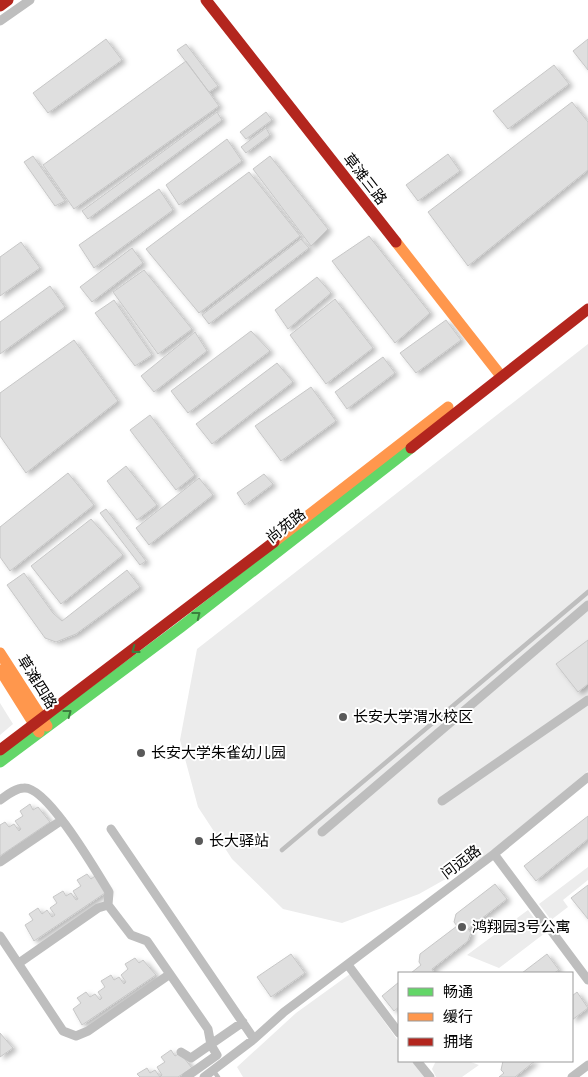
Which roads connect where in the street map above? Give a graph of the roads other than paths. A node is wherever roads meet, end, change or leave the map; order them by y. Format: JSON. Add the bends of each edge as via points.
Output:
{"nodes":[{"id":1,"x":8,"y":0,"type":"edge"},
{"id":2,"x":30,"y":0,"type":"edge"},
{"id":3,"x":206,"y":0,"type":"edge"},
{"id":4,"x":0,"y":6,"type":"edge"},
{"id":5,"x":0,"y":21,"type":"edge"},
{"id":6,"x":588,"y":298,"type":"edge"},
{"id":7,"x":588,"y":309,"type":"edge"},
{"id":8,"x":498,"y":373,"type":"junction"},
{"id":9,"x":588,"y":592,"type":"edge"},
{"id":10,"x":588,"y":605,"type":"edge"},
{"id":11,"x":0,"y":653,"type":"edge"},
{"id":12,"x":0,"y":670,"type":"edge"},
{"id":13,"x":588,"y":700,"type":"edge"},
{"id":14,"x":41,"y":727,"type":"junction"},
{"id":15,"x":0,"y":750,"type":"edge"},
{"id":16,"x":0,"y":762,"type":"edge"},
{"id":17,"x":588,"y":777,"type":"edge"},
{"id":18,"x":0,"y":800,"type":"edge"},
{"id":19,"x":442,"y":801,"type":"dead end"},
{"id":20,"x":62,"y":820,"type":"junction"},
{"id":21,"x":111,"y":829,"type":"dead end"},
{"id":22,"x":322,"y":832,"type":"dead end"},
{"id":23,"x":282,"y":850,"type":"dead end"},
{"id":24,"x":494,"y":854,"type":"junction"},
{"id":25,"x":0,"y":862,"type":"edge"},
{"id":26,"x":108,"y":905,"type":"junction"},
{"id":27,"x":0,"y":936,"type":"edge"},
{"id":28,"x":19,"y":963,"type":"junction"},
{"id":29,"x":348,"y":964,"type":"junction"},
{"id":30,"x":170,"y":974,"type":"junction"},
{"id":31,"x":588,"y":980,"type":"edge"},
{"id":32,"x":243,"y":1022,"type":"junction"},
{"id":33,"x":398,"y":1032,"type":"edge"},
{"id":34,"x":254,"y":1039,"type":"junction"},
{"id":35,"x":210,"y":1044,"type":"junction"},
{"id":36,"x":181,"y":1052,"type":"dead end"},
{"id":37,"x":418,"y":1062,"type":"edge"},
{"id":38,"x":588,"y":1065,"type":"edge"},
{"id":39,"x":215,"y":1074,"type":"edge"},
{"id":40,"x":186,"y":1077,"type":"edge"},
{"id":41,"x":204,"y":1077,"type":"edge"},
{"id":42,"x":430,"y":1077,"type":"edge"},
{"id":43,"x":572,"y":1077,"type":"edge"}],
"edges":[{"from":1,"to":4,"type":"main road"},
{"from":2,"to":5,"type":"street"},
{"from":3,"to":8,"type":"main road","name":"草滩三路"},
{"from":6,"to":8,"type":"main road","name":"尚苑路"},
{"from":7,"to":8,"type":"main road","name":"尚苑路"},
{"from":8,"to":14,"type":"main road","name":"尚苑路","via":[[181,627]]},
{"from":9,"to":23,"type":"lane"},
{"from":10,"to":22,"type":"street"},
{"from":11,"to":14,"type":"main road","name":"草滩四路"},
{"from":12,"to":14,"type":"main road","name":"草滩四路"},
{"from":13,"to":19,"type":"street"},
{"from":14,"to":15,"type":"main road","name":"尚苑路"},
{"from":14,"to":16,"type":"main road","name":"尚苑路"},
{"from":17,"to":24,"type":"street","name":"问远路"},
{"from":18,"to":20,"type":"street","via":[[24,788],[33,789]]},
{"from":20,"to":25,"type":"street"},
{"from":20,"to":26,"type":"street","via":[[109,892]]},
{"from":21,"to":32,"type":"street"},
{"from":24,"to":29,"type":"street","name":"问远路"},
{"from":24,"to":31,"type":"street"},
{"from":26,"to":28,"type":"street","via":[[98,908]]},
{"from":26,"to":30,"type":"street","via":[[131,935],[147,941]]},
{"from":27,"to":28,"type":"street"},
{"from":28,"to":30,"type":"street","via":[[63,1031],[76,1036]]},
{"from":29,"to":33,"type":"street"},
{"from":29,"to":34,"type":"street","name":"问远路"},
{"from":30,"to":35,"type":"street","via":[[208,1029]]},
{"from":32,"to":34,"type":"street"},
{"from":32,"to":35,"type":"street"},
{"from":34,"to":39,"type":"street","name":"问远路"},
{"from":35,"to":36,"type":"street","via":[[191,1058]]},
{"from":35,"to":40,"type":"street","via":[[217,1055]]},
{"from":37,"to":42,"type":"street"},
{"from":38,"to":43,"type":"street"},
{"from":39,"to":41,"type":"street","name":"问远路"}]}
